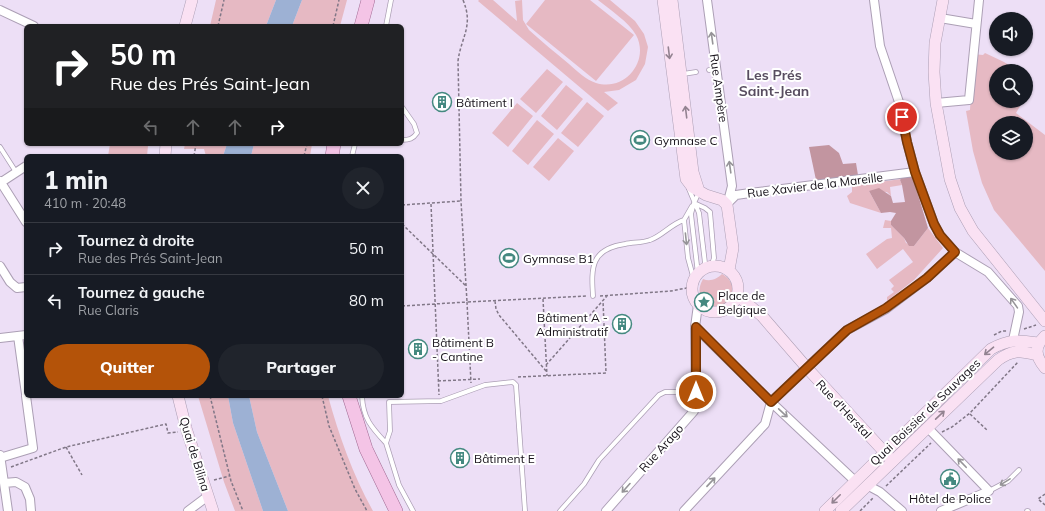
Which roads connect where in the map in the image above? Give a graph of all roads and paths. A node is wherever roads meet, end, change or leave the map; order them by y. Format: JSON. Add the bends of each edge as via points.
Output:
{"nodes":[{"id":1,"x":192,"y":0,"type":"edge"},
{"id":2,"x":199,"y":0,"type":"edge"},
{"id":3,"x":224,"y":0,"type":"edge"},
{"id":4,"x":339,"y":0,"type":"edge"},
{"id":5,"x":368,"y":0,"type":"edge"},
{"id":6,"x":391,"y":0,"type":"edge"},
{"id":7,"x":463,"y":0,"type":"edge"},
{"id":8,"x":663,"y":0,"type":"edge"},
{"id":9,"x":672,"y":0,"type":"edge"},
{"id":10,"x":708,"y":0,"type":"edge"},
{"id":11,"x":874,"y":0,"type":"edge"},
{"id":12,"x":943,"y":0,"type":"edge"},
{"id":13,"x":979,"y":0,"type":"edge"},
{"id":14,"x":0,"y":10,"type":"edge"},
{"id":15,"x":940,"y":18,"type":"junction"},
{"id":16,"x":30,"y":24,"type":"edge"},
{"id":17,"x":186,"y":24,"type":"edge"},
{"id":18,"x":193,"y":24,"type":"edge"},
{"id":19,"x":218,"y":24,"type":"edge"},
{"id":20,"x":333,"y":24,"type":"edge"},
{"id":21,"x":362,"y":24,"type":"edge"},
{"id":22,"x":386,"y":24,"type":"edge"},
{"id":23,"x":976,"y":24,"type":"junction"},
{"id":24,"x":696,"y":72,"type":"dead end"},
{"id":25,"x":681,"y":74,"type":"junction"},
{"id":26,"x":936,"y":103,"type":"junction"},
{"id":27,"x":404,"y":110,"type":"edge"},
{"id":28,"x":404,"y":140,"type":"edge"},
{"id":29,"x":0,"y":147,"type":"edge"},
{"id":30,"x":24,"y":167,"type":"edge"},
{"id":31,"x":16,"y":172,"type":"junction"},
{"id":32,"x":915,"y":172,"type":"junction"},
{"id":33,"x":686,"y":179,"type":"junction"},
{"id":34,"x":0,"y":182,"type":"edge"},
{"id":35,"x":699,"y":192,"type":"junction"},
{"id":36,"x":461,"y":201,"type":"junction"},
{"id":37,"x":694,"y":203,"type":"junction"},
{"id":38,"x":431,"y":204,"type":"junction"},
{"id":39,"x":404,"y":205,"type":"edge"},
{"id":40,"x":727,"y":205,"type":"junction"},
{"id":41,"x":24,"y":219,"type":"edge"},
{"id":42,"x":684,"y":220,"type":"junction"},
{"id":43,"x":404,"y":226,"type":"edge"},
{"id":44,"x":955,"y":252,"type":"junction"},
{"id":45,"x":432,"y":253,"type":"junction"},
{"id":46,"x":0,"y":266,"type":"edge"},
{"id":47,"x":729,"y":270,"type":"junction"},
{"id":48,"x":699,"y":275,"type":"junction"},
{"id":49,"x":466,"y":286,"type":"junction"},
{"id":50,"x":24,"y":288,"type":"edge"},
{"id":51,"x":608,"y":295,"type":"junction"},
{"id":52,"x":592,"y":296,"type":"junction"},
{"id":53,"x":738,"y":296,"type":"junction"},
{"id":54,"x":543,"y":298,"type":"junction"},
{"id":55,"x":495,"y":301,"type":"junction"},
{"id":56,"x":603,"y":301,"type":"junction"},
{"id":57,"x":467,"y":302,"type":"junction"},
{"id":58,"x":434,"y":304,"type":"junction"},
{"id":59,"x":698,"y":305,"type":"junction"},
{"id":60,"x":404,"y":306,"type":"edge"},
{"id":61,"x":1045,"y":321,"type":"edge"},
{"id":62,"x":696,"y":327,"type":"junction"},
{"id":63,"x":22,"y":335,"type":"edge"},
{"id":64,"x":0,"y":338,"type":"edge"},
{"id":65,"x":1042,"y":339,"type":"edge"},
{"id":66,"x":1013,"y":340,"type":"junction"},
{"id":67,"x":1037,"y":355,"type":"junction"},
{"id":68,"x":24,"y":365,"type":"edge"},
{"id":69,"x":546,"y":365,"type":"junction"},
{"id":70,"x":807,"y":368,"type":"junction"},
{"id":71,"x":1045,"y":368,"type":"edge"},
{"id":72,"x":546,"y":371,"type":"junction"},
{"id":73,"x":547,"y":376,"type":"junction"},
{"id":74,"x":516,"y":377,"type":"dead end"},
{"id":75,"x":486,"y":379,"type":"dead end"},
{"id":76,"x":470,"y":380,"type":"junction"},
{"id":77,"x":438,"y":381,"type":"junction"},
{"id":78,"x":471,"y":389,"type":"junction"},
{"id":79,"x":696,"y":392,"type":"junction"},
{"id":80,"x":26,"y":398,"type":"edge"},
{"id":81,"x":178,"y":398,"type":"edge"},
{"id":82,"x":210,"y":398,"type":"edge"},
{"id":83,"x":322,"y":398,"type":"edge"},
{"id":84,"x":350,"y":398,"type":"edge"},
{"id":85,"x":362,"y":398,"type":"edge"},
{"id":86,"x":439,"y":401,"type":"junction"},
{"id":87,"x":771,"y":402,"type":"junction"},
{"id":88,"x":970,"y":413,"type":"dead end"},
{"id":89,"x":927,"y":427,"type":"junction"},
{"id":90,"x":988,"y":431,"type":"dead end"},
{"id":91,"x":180,"y":432,"type":"dead end"},
{"id":92,"x":386,"y":443,"type":"junction"},
{"id":93,"x":66,"y":447,"type":"junction"},
{"id":94,"x":884,"y":452,"type":"junction"},
{"id":95,"x":0,"y":457,"type":"edge"},
{"id":96,"x":892,"y":461,"type":"junction"},
{"id":97,"x":1019,"y":470,"type":"dead end"},
{"id":98,"x":2,"y":471,"type":"junction"},
{"id":99,"x":82,"y":475,"type":"dead end"},
{"id":100,"x":230,"y":476,"type":"junction"},
{"id":101,"x":855,"y":481,"type":"junction"},
{"id":102,"x":210,"y":482,"type":"dead end"},
{"id":103,"x":4,"y":483,"type":"junction"},
{"id":104,"x":867,"y":485,"type":"junction"},
{"id":105,"x":989,"y":490,"type":"junction"},
{"id":106,"x":1045,"y":494,"type":"edge"},
{"id":107,"x":208,"y":496,"type":"junction"},
{"id":108,"x":1045,"y":505,"type":"edge"},
{"id":109,"x":8,"y":511,"type":"edge"},
{"id":110,"x":31,"y":511,"type":"edge"},
{"id":111,"x":188,"y":511,"type":"edge"},
{"id":112,"x":213,"y":511,"type":"edge"},
{"id":113,"x":243,"y":511,"type":"edge"},
{"id":114,"x":367,"y":511,"type":"edge"},
{"id":115,"x":396,"y":511,"type":"edge"},
{"id":116,"x":413,"y":511,"type":"edge"},
{"id":117,"x":525,"y":511,"type":"edge"},
{"id":118,"x":560,"y":511,"type":"edge"},
{"id":119,"x":606,"y":511,"type":"edge"},
{"id":120,"x":684,"y":511,"type":"edge"},
{"id":121,"x":824,"y":511,"type":"edge"},
{"id":122,"x":841,"y":511,"type":"edge"},
{"id":123,"x":902,"y":511,"type":"edge"},
{"id":124,"x":941,"y":511,"type":"edge"}],
"edges":[{"from":1,"to":17,"type":"main road"},
{"from":2,"to":18,"type":"main road"},
{"from":3,"to":19,"type":"path"},
{"from":4,"to":20,"type":"path"},
{"from":5,"to":21,"type":"main road"},
{"from":6,"to":22,"type":"lane"},
{"from":7,"to":36,"type":"path","via":[[468,22],[458,61]]},
{"from":8,"to":33,"type":"main road","one_way":true},
{"from":9,"to":25,"type":"main road"},
{"from":40,"to":10,"type":"street","name":"Rue Ampère","one_way":true,"via":[[732,186],[713,70]]},
{"from":11,"to":32,"type":"street","via":[[880,46],[900,105]]},
{"from":12,"to":15,"type":"main road"},
{"from":13,"to":23,"type":"street"},
{"from":14,"to":16,"type":"street"},
{"from":15,"to":23,"type":"street"},
{"from":15,"to":26,"type":"main road","via":[[935,43]]},
{"from":23,"to":26,"type":"street","via":[[969,100]]},
{"from":24,"to":25,"type":"lane"},
{"from":35,"to":25,"type":"main road","one_way":true,"via":[[693,172]]},
{"from":26,"to":61,"type":"main road","via":[[947,169],[960,208],[973,231]]},
{"from":27,"to":28,"type":"lane","via":[[417,133],[414,137]]},
{"from":29,"to":31,"type":"lane"},
{"from":30,"to":31,"type":"street"},
{"from":31,"to":34,"type":"street"},
{"from":32,"to":40,"type":"street","name":"Rue Xavier de la Mareille","via":[[736,195]]},
{"from":32,"to":44,"type":"street","via":[[934,224]]},
{"from":33,"to":35,"type":"main road"},
{"from":33,"to":37,"type":"lane"},
{"from":34,"to":41,"type":"street"},
{"from":35,"to":37,"type":"lane"},
{"from":35,"to":40,"type":"main road","via":[[722,200]]},
{"from":36,"to":38,"type":"path"},
{"from":36,"to":49,"type":"path"},
{"from":37,"to":42,"type":"lane"},
{"from":37,"to":48,"type":"lane","via":[[691,214]]},
{"from":37,"to":48,"type":"lane","via":[[699,214],[705,263]]},
{"from":37,"to":48,"type":"lane","via":[[710,212],[714,258]]},
{"from":38,"to":39,"type":"path"},
{"from":38,"to":45,"type":"path"},
{"from":40,"to":47,"type":"main road","name":"Rue Ampère","via":[[733,248]]},
{"from":42,"to":48,"type":"lane","one_way":true,"via":[[688,258]]},
{"from":42,"to":52,"type":"lane","via":[[652,240],[618,245],[601,254],[592,272]]},
{"from":43,"to":45,"type":"path"},
{"from":66,"to":44,"type":"street","one_way":true,"via":[[1018,306],[988,272]]},
{"from":44,"to":70,"type":"street","via":[[927,278],[886,308],[847,330]]},
{"from":45,"to":49,"type":"path"},
{"from":45,"to":58,"type":"path"},
{"from":46,"to":50,"type":"street","via":[[10,282],[17,288]]},
{"from":47,"to":48,"type":"main road","via":[[717,266]]},
{"from":47,"to":53,"type":"main road","via":[[736,278]]},
{"from":48,"to":51,"type":"path","via":[[670,291]]},
{"from":48,"to":59,"type":"main road","via":[[693,296]]},
{"from":49,"to":57,"type":"path"},
{"from":51,"to":52,"type":"path"},
{"from":51,"to":56,"type":"path"},
{"from":52,"to":54,"type":"path"},
{"from":53,"to":59,"type":"main road","via":[[734,304],[722,312],[712,313]]},
{"from":53,"to":70,"type":"main road","name":"Rue d'Herstal","via":[[762,316]]},
{"from":54,"to":55,"type":"path"},
{"from":54,"to":69,"type":"path"},
{"from":55,"to":57,"type":"path"},
{"from":55,"to":72,"type":"path","via":[[499,315]]},
{"from":56,"to":69,"type":"path"},
{"from":56,"to":73,"type":"path","via":[[606,373]]},
{"from":57,"to":58,"type":"path"},
{"from":57,"to":76,"type":"path"},
{"from":58,"to":60,"type":"path"},
{"from":58,"to":77,"type":"path"},
{"from":59,"to":62,"type":"street","name":"Rue Arago"},
{"from":62,"to":79,"type":"street","name":"Rue Arago"},
{"from":62,"to":87,"type":"street"},
{"from":63,"to":64,"type":"street"},
{"from":63,"to":68,"type":"street"},
{"from":65,"to":66,"type":"main road","name":"Quai Boissier de Sauvages"},
{"from":65,"to":67,"type":"main road"},
{"from":66,"to":94,"type":"main road","name":"Quai Boissier de Sauvages","one_way":true,"via":[[991,349]]},
{"from":67,"to":71,"type":"main road"},
{"from":89,"to":67,"type":"main road","name":"Quai Boissier de Sauvages","one_way":true,"via":[[998,360],[1013,352]]},
{"from":69,"to":72,"type":"path"},
{"from":70,"to":87,"type":"street"},
{"from":70,"to":94,"type":"main road","name":"Rue d'Herstal"},
{"from":72,"to":73,"type":"path"},
{"from":73,"to":74,"type":"path"},
{"from":75,"to":76,"type":"path"},
{"from":76,"to":77,"type":"path"},
{"from":76,"to":78,"type":"path"},
{"from":77,"to":86,"type":"path"},
{"from":78,"to":86,"type":"lane"},
{"from":78,"to":117,"type":"lane","via":[[513,382],[516,385]]},
{"from":79,"to":118,"type":"lane","via":[[665,392],[659,395],[599,460],[584,484]]},
{"from":79,"to":119,"type":"street","name":"Rue Arago","one_way":true,"via":[[694,411]]},
{"from":80,"to":95,"type":"street","via":[[34,448]]},
{"from":81,"to":107,"type":"main road","name":"Quai de Bilina"},
{"from":82,"to":100,"type":"path"},
{"from":83,"to":114,"type":"path","via":[[329,426]]},
{"from":84,"to":115,"type":"main road","via":[[366,449]]},
{"from":85,"to":92,"type":"lane","via":[[365,416]]},
{"from":86,"to":92,"type":"lane","via":[[389,402],[390,431]]},
{"from":87,"to":101,"type":"street","one_way":true},
{"from":120,"to":87,"type":"street","one_way":true,"via":[[765,424]]},
{"from":88,"to":90,"type":"path"},
{"from":89,"to":96,"type":"main road","name":"Quai Boissier de Sauvages"},
{"from":105,"to":89,"type":"street","one_way":true},
{"from":91,"to":93,"type":"path","via":[[168,433],[166,424]]},
{"from":92,"to":116,"type":"lane","via":[[400,485]]},
{"from":93,"to":98,"type":"path"},
{"from":93,"to":99,"type":"path"},
{"from":94,"to":96,"type":"main road","name":"Rue d'Herstal"},
{"from":94,"to":101,"type":"main road","name":"Quai Boissier de Sauvages"},
{"from":95,"to":98,"type":"street"},
{"from":96,"to":104,"type":"main road","name":"Quai Boissier de Sauvages"},
{"from":97,"to":105,"type":"lane","one_way":true,"via":[[1008,481]]},
{"from":98,"to":103,"type":"street"},
{"from":100,"to":102,"type":"path"},
{"from":100,"to":113,"type":"path"},
{"from":101,"to":104,"type":"main road"},
{"from":101,"to":121,"type":"main road","name":"Quai Boissier de Sauvages","one_way":true},
{"from":103,"to":109,"type":"street"},
{"from":103,"to":110,"type":"street","via":[[16,482],[25,486]]},
{"from":104,"to":122,"type":"main road","name":"Quai Boissier de Sauvages"},
{"from":104,"to":123,"type":"street","via":[[880,492]]},
{"from":105,"to":124,"type":"street"},
{"from":106,"to":108,"type":"path","via":[[1038,499]]},
{"from":107,"to":111,"type":"street"},
{"from":107,"to":112,"type":"main road","name":"Quai de Bilina"}]}
